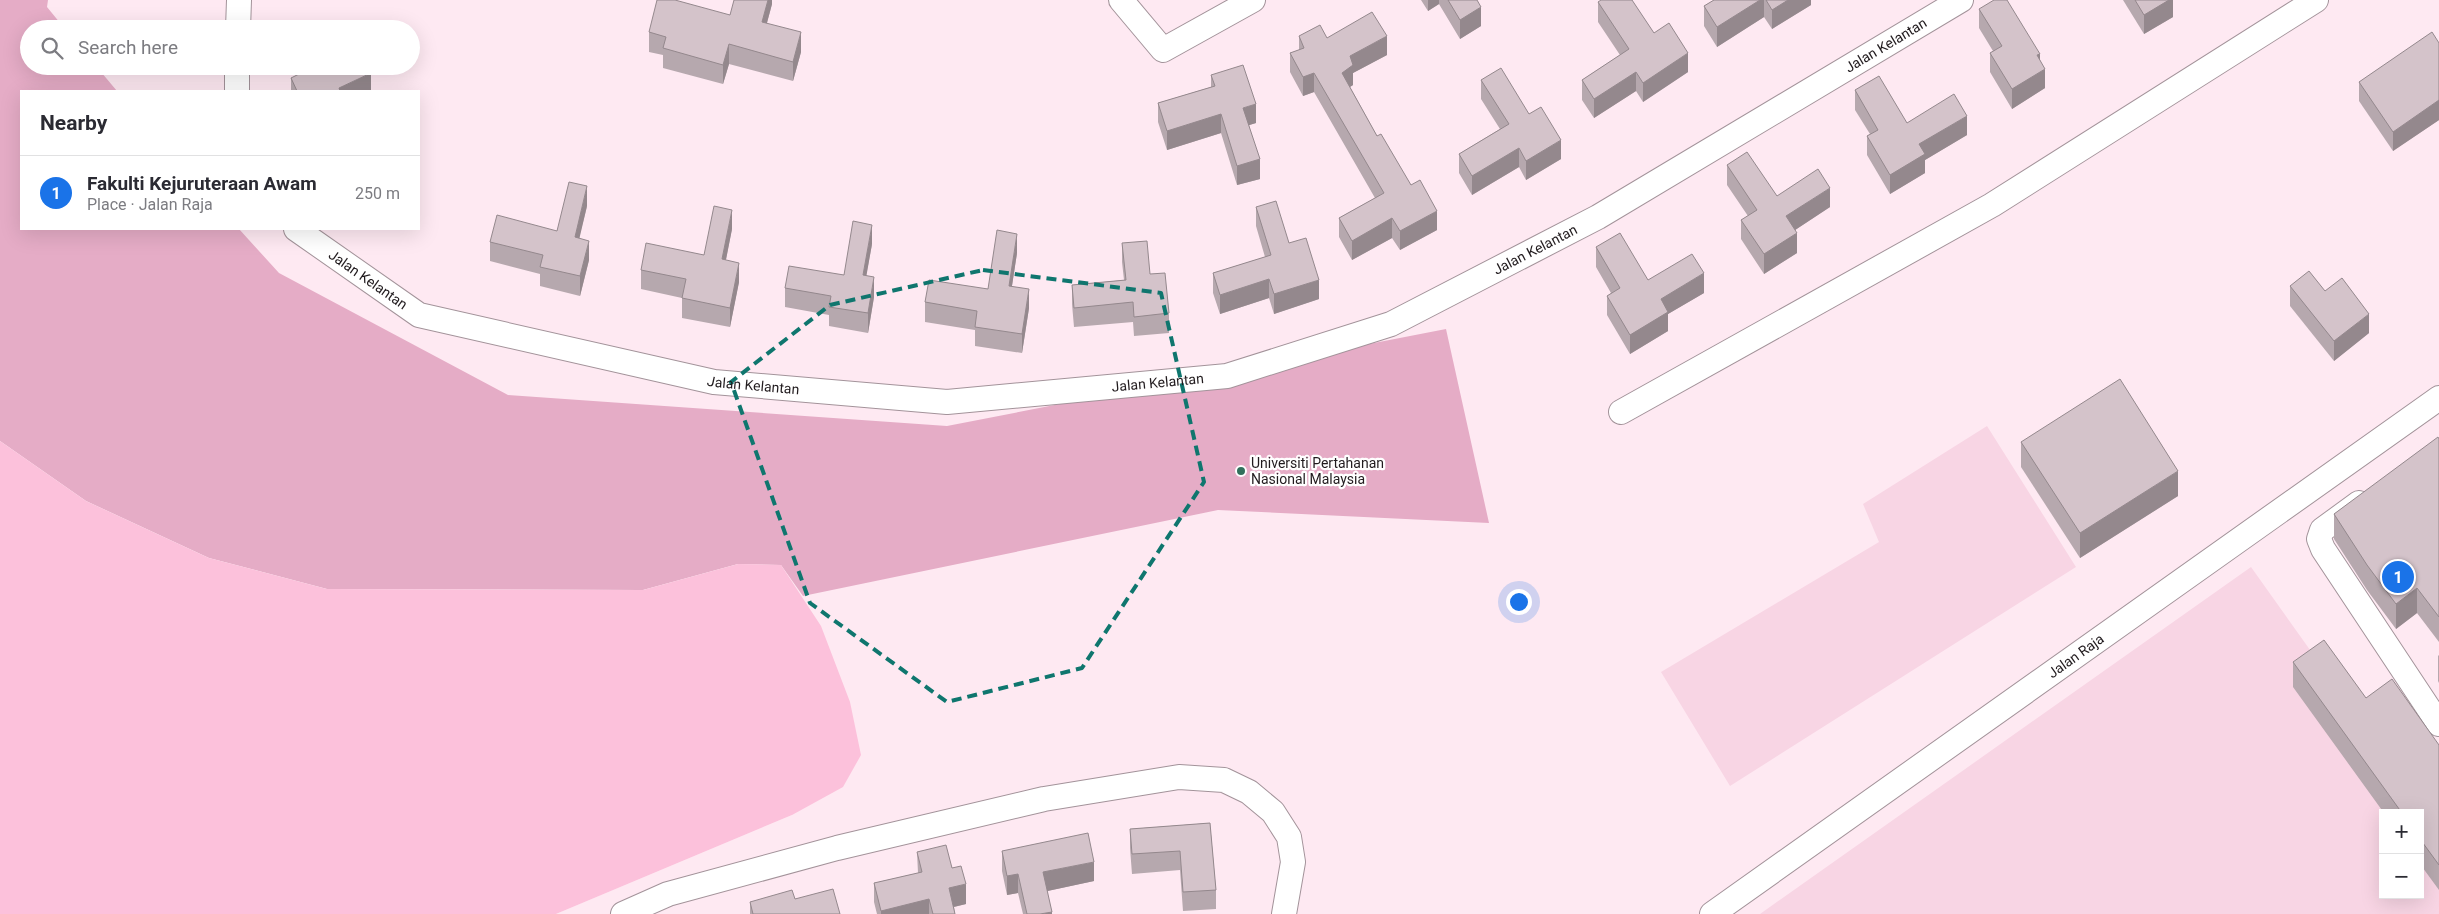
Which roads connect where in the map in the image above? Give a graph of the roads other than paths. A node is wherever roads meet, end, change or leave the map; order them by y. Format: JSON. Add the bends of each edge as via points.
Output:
{"nodes":[{"id":1,"x":239,"y":0,"type":"edge"},
{"id":2,"x":1121,"y":0,"type":"edge"},
{"id":3,"x":1253,"y":0,"type":"edge"},
{"id":4,"x":1961,"y":0,"type":"edge"},
{"id":5,"x":2316,"y":0,"type":"edge"},
{"id":6,"x":238,"y":20,"type":"edge"},
{"id":7,"x":237,"y":75,"type":"edge"},
{"id":8,"x":237,"y":90,"type":"edge"},
{"id":9,"x":297,"y":230,"type":"edge"},
{"id":10,"x":2439,"y":398,"type":"edge"},
{"id":11,"x":1622,"y":412,"type":"dead end"},
{"id":12,"x":2377,"y":490,"type":"edge"},
{"id":13,"x":2439,"y":724,"type":"edge"},
{"id":14,"x":623,"y":914,"type":"edge"},
{"id":15,"x":1284,"y":914,"type":"edge"},
{"id":16,"x":1712,"y":914,"type":"edge"}],
"edges":[{"from":1,"to":6,"type":"street"},
{"from":2,"to":3,"type":"street","via":[[1162,50]]},
{"from":4,"to":9,"type":"street","name":"Jalan Kelantan","via":[[1598,217],[1399,320],[1227,376],[947,402],[714,382],[419,315]]},
{"from":5,"to":11,"type":"street","via":[[1992,205]]},
{"from":7,"to":8,"type":"street"},
{"from":10,"to":16,"type":"street","name":"Jalan Raja"},
{"from":12,"to":13,"type":"street","via":[[2322,530],[2319,539]]},
{"from":14,"to":15,"type":"street","via":[[668,894],[837,848],[1044,799],[1179,777],[1224,780],[1249,792],[1273,812],[1289,837],[1293,862]]}]}
